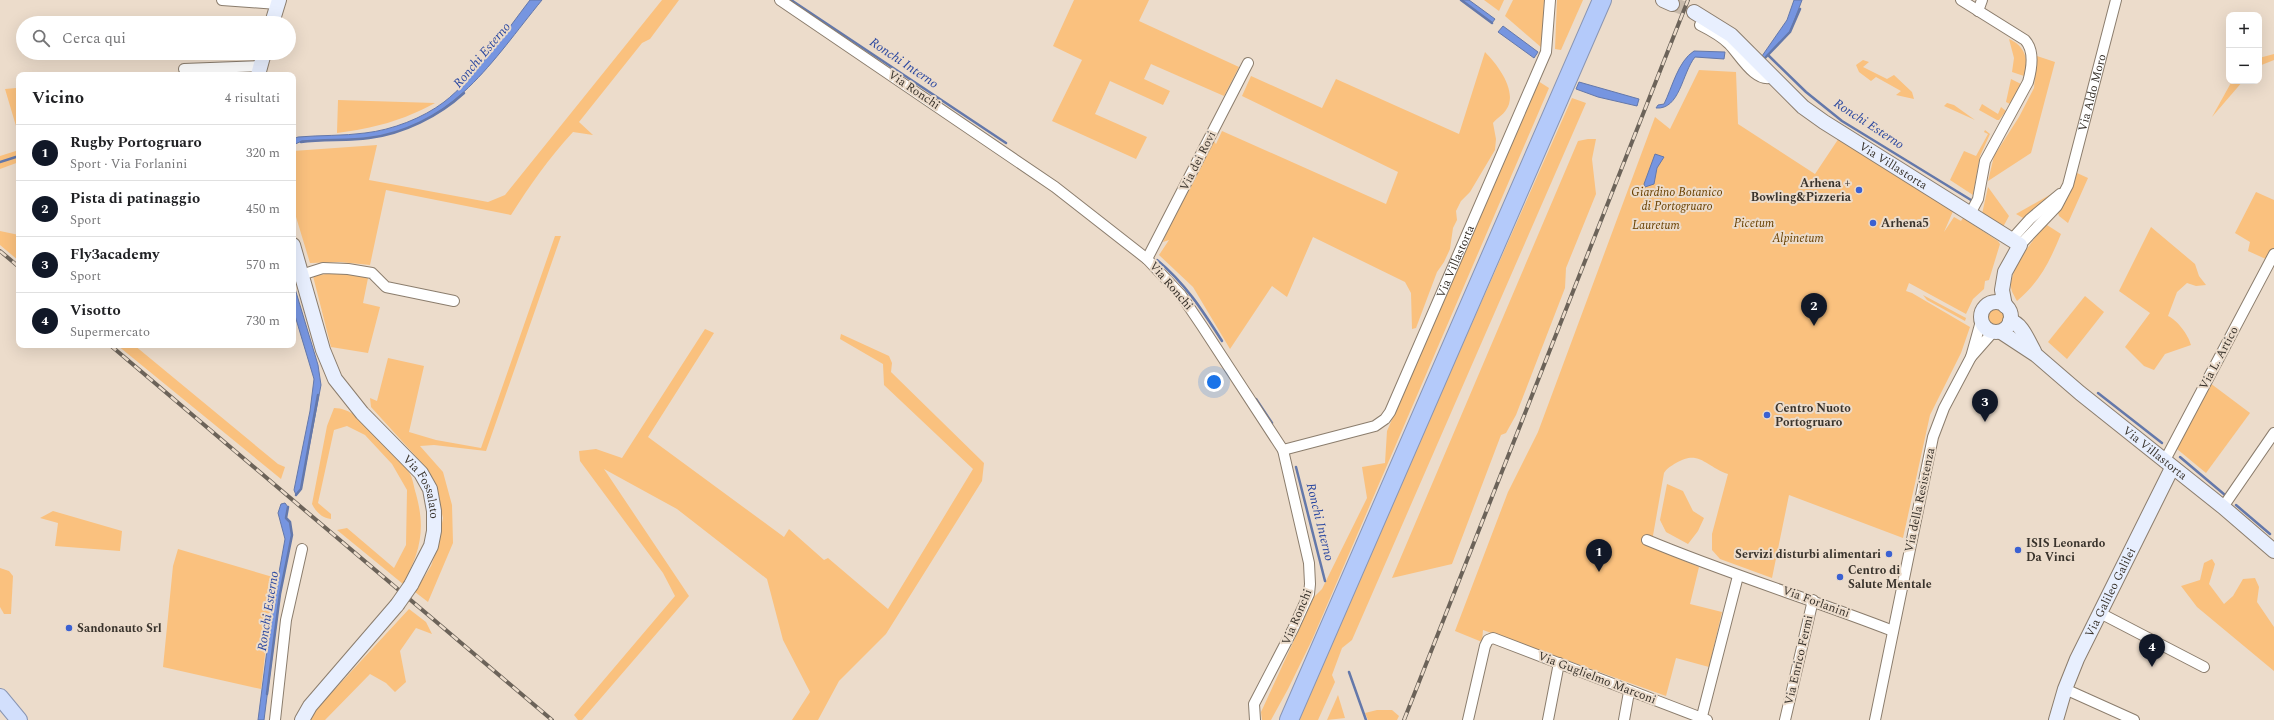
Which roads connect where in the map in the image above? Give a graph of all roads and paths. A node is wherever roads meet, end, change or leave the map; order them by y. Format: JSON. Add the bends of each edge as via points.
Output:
{"nodes":[{"id":1,"x":222,"y":0,"type":"edge"},
{"id":2,"x":780,"y":0,"type":"edge"},
{"id":3,"x":1550,"y":0,"type":"edge"},
{"id":4,"x":1602,"y":0,"type":"edge"},
{"id":5,"x":1961,"y":0,"type":"edge"},
{"id":6,"x":1982,"y":0,"type":"edge"},
{"id":7,"x":2116,"y":0,"type":"edge"},
{"id":8,"x":278,"y":2,"type":"edge"},
{"id":9,"x":1978,"y":11,"type":"junction"},
{"id":10,"x":274,"y":16,"type":"edge"},
{"id":11,"x":1697,"y":18,"type":"tunnel mouth"},
{"id":12,"x":1248,"y":64,"type":"dead end"},
{"id":13,"x":261,"y":65,"type":"edge"},
{"id":14,"x":184,"y":69,"type":"dead end"},
{"id":15,"x":2068,"y":185,"type":"junction"},
{"id":16,"x":1970,"y":214,"type":"junction"},
{"id":17,"x":2016,"y":242,"type":"junction"},
{"id":18,"x":2274,"y":254,"type":"edge"},
{"id":19,"x":296,"y":257,"type":"edge"},
{"id":20,"x":1147,"y":259,"type":"junction"},
{"id":21,"x":301,"y":275,"type":"junction"},
{"id":22,"x":454,"y":301,"type":"dead end"},
{"id":23,"x":1985,"y":306,"type":"junction"},
{"id":24,"x":2005,"y":306,"type":"junction"},
{"id":25,"x":1981,"y":321,"type":"junction"},
{"id":26,"x":2010,"y":321,"type":"junction"},
{"id":27,"x":1997,"y":332,"type":"junction"},
{"id":28,"x":2036,"y":355,"type":"junction"},
{"id":29,"x":1971,"y":357,"type":"junction"},
{"id":30,"x":2274,"y":433,"type":"edge"},
{"id":31,"x":1283,"y":450,"type":"junction"},
{"id":32,"x":2168,"y":465,"type":"junction"},
{"id":33,"x":2223,"y":507,"type":"junction"},
{"id":34,"x":1647,"y":540,"type":"dead end"},
{"id":35,"x":302,"y":549,"type":"dead end"},
{"id":36,"x":2274,"y":551,"type":"edge"},
{"id":37,"x":1738,"y":576,"type":"junction"},
{"id":38,"x":1813,"y":600,"type":"junction"},
{"id":39,"x":2100,"y":613,"type":"junction"},
{"id":40,"x":1893,"y":631,"type":"junction"},
{"id":41,"x":1559,"y":663,"type":"junction"},
{"id":42,"x":2204,"y":667,"type":"dead end"},
{"id":43,"x":2065,"y":690,"type":"junction"},
{"id":44,"x":1629,"y":692,"type":"junction"},
{"id":45,"x":0,"y":697,"type":"edge"},
{"id":46,"x":1703,"y":719,"type":"edge"},
{"id":47,"x":19,"y":720,"type":"edge"},
{"id":48,"x":275,"y":720,"type":"edge"},
{"id":49,"x":302,"y":720,"type":"edge"},
{"id":50,"x":1255,"y":720,"type":"edge"},
{"id":51,"x":1289,"y":720,"type":"edge"},
{"id":52,"x":1468,"y":720,"type":"edge"},
{"id":53,"x":1548,"y":720,"type":"edge"},
{"id":54,"x":1624,"y":720,"type":"edge"},
{"id":55,"x":1785,"y":720,"type":"edge"},
{"id":56,"x":1876,"y":720,"type":"edge"},
{"id":57,"x":2056,"y":720,"type":"edge"},
{"id":58,"x":2134,"y":720,"type":"edge"}],
"edges":[{"from":1,"to":8,"type":"street"},
{"from":2,"to":20,"type":"street","name":"Via Ronchi","via":[[1055,187]]},
{"from":3,"to":31,"type":"street","name":"Via Villastorta","via":[[1546,52],[1539,70],[1408,374],[1385,419],[1376,426]]},
{"from":4,"to":51,"type":"highway"},
{"from":5,"to":9,"type":"street"},
{"from":6,"to":9,"type":"street"},
{"from":7,"to":15,"type":"street","name":"Via Aldo Moro"},
{"from":8,"to":10,"type":"street"},
{"from":9,"to":16,"type":"street","via":[[2014,32],[2030,45],[2032,69],[2018,102],[1992,144],[1985,161],[1978,199]]},
{"from":11,"to":16,"type":"street","name":"Via Villastorta","via":[[1731,35],[1803,107]]},
{"from":12,"to":20,"type":"street","name":"Via dei Rovi"},
{"from":13,"to":14,"type":"street"},
{"from":15,"to":17,"type":"street","name":"Via Aldo Moro","via":[[2030,219]]},
{"from":15,"to":17,"type":"street","name":"Via Aldo Moro","via":[[2057,206],[2037,226],[2028,228]]},
{"from":16,"to":17,"type":"street","name":"Via Villastorta"},
{"from":17,"to":23,"type":"street","name":"Via Aldo Moro","via":[[1999,264],[1992,295]]},
{"from":17,"to":24,"type":"street","name":"Via Aldo Moro","via":[[2003,265],[2005,272],[2002,290]]},
{"from":18,"to":32,"type":"street","name":"Via L. Artico"},
{"from":19,"to":21,"type":"street","name":"Via Fossalato"},
{"from":20,"to":31,"type":"street","name":"Via Ronchi","via":[[1181,295]]},
{"from":21,"to":22,"type":"street","via":[[323,268],[348,268],[372,273],[386,288]]},
{"from":21,"to":49,"type":"street","name":"Via Fossalato","bridge":true,"via":[[323,350],[335,379],[362,413],[421,473],[430,489],[434,511],[431,546],[411,585],[310,706]]},
{"from":23,"to":24,"type":"street","via":[[1993,302]]},
{"from":23,"to":25,"type":"street","via":[[1981,313]]},
{"from":24,"to":26,"type":"street","via":[[2010,312]]},
{"from":25,"to":27,"type":"street","via":[[1985,329]]},
{"from":25,"to":29,"type":"street"},
{"from":26,"to":27,"type":"street","via":[[2005,329]]},
{"from":26,"to":28,"type":"street","via":[[2015,322],[2022,331]]},
{"from":27,"to":28,"type":"street"},
{"from":27,"to":29,"type":"street"},
{"from":28,"to":32,"type":"street","name":"Via Villastorta"},
{"from":29,"to":40,"type":"street","name":"Via della Resistenza","via":[[1944,408],[1933,437]]},
{"from":30,"to":33,"type":"street"},
{"from":31,"to":50,"type":"street","name":"Via Ronchi","via":[[1309,563],[1309,594],[1254,704]]},
{"from":32,"to":33,"type":"street","name":"Via Villastorta"},
{"from":32,"to":39,"type":"street","name":"Via Galileo Galilei"},
{"from":33,"to":36,"type":"street","name":"Via Villastorta"},
{"from":34,"to":37,"type":"street","name":"Via Forlanini"},
{"from":35,"to":48,"type":"street","via":[[286,620]]},
{"from":37,"to":38,"type":"street","name":"Via Forlanini"},
{"from":37,"to":46,"type":"street"},
{"from":38,"to":40,"type":"street","name":"Via Forlanini"},
{"from":38,"to":55,"type":"street","name":"Via Enrico Fermi"},
{"from":39,"to":42,"type":"street"},
{"from":39,"to":43,"type":"street","name":"Via Galileo Galilei","via":[[2077,658]]},
{"from":40,"to":56,"type":"street","name":"Via della Resistenza"},
{"from":41,"to":44,"type":"street","name":"Via Guglielmo Marconi"},
{"from":41,"to":52,"type":"street","name":"Via Guglielmo Marconi","via":[[1498,639],[1488,640]]},
{"from":41,"to":53,"type":"street"},
{"from":43,"to":57,"type":"street","name":"Via Galileo Galilei"},
{"from":43,"to":58,"type":"street"},
{"from":44,"to":46,"type":"street","name":"Via Guglielmo Marconi"},
{"from":44,"to":54,"type":"street"},
{"from":45,"to":47,"type":"main road"}]}
